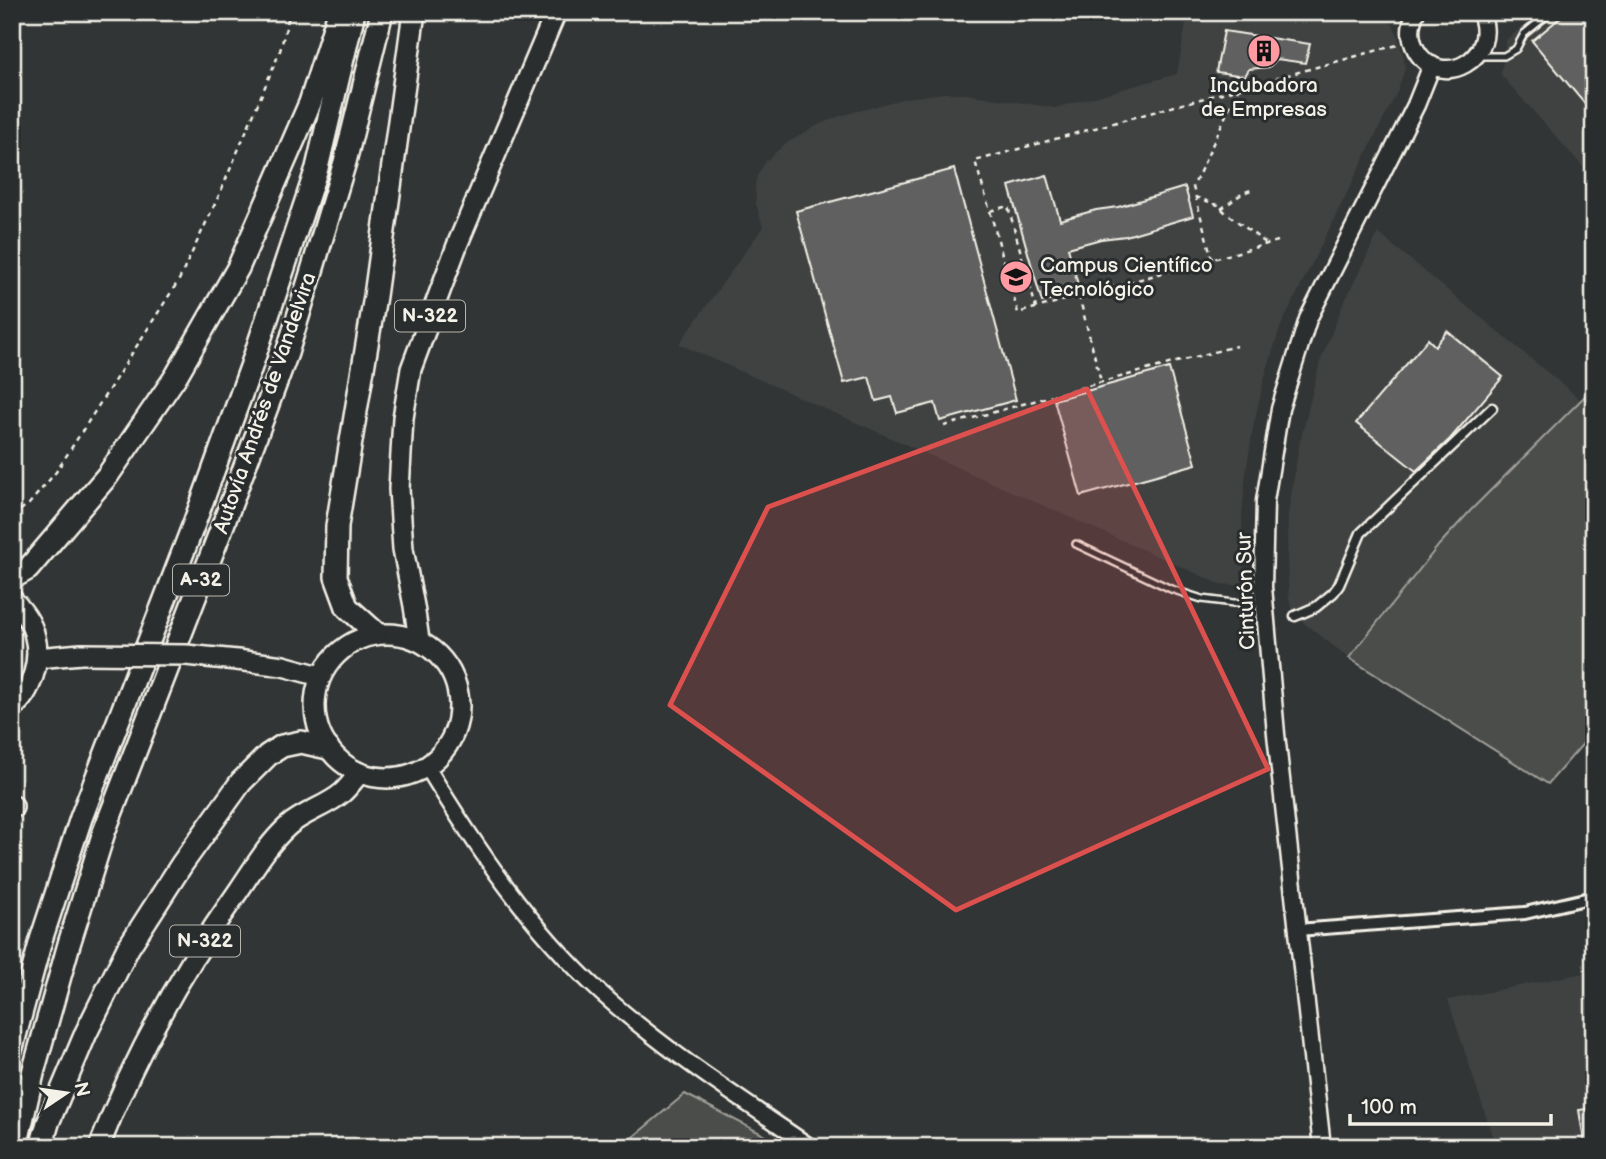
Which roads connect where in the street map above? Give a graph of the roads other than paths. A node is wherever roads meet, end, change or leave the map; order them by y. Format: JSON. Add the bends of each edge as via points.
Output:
{"nodes":[{"id":1,"x":339,"y":12,"type":"edge"},
{"id":2,"x":354,"y":12,"type":"edge"},
{"id":3,"x":382,"y":12,"type":"edge"},
{"id":4,"x":414,"y":12,"type":"edge"},
{"id":5,"x":556,"y":12,"type":"edge"},
{"id":6,"x":1416,"y":12,"type":"edge"},
{"id":7,"x":1480,"y":12,"type":"edge"},
{"id":8,"x":1551,"y":12,"type":"edge"},
{"id":9,"x":1476,"y":56,"type":"junction"},
{"id":10,"x":1432,"y":65,"type":"junction"},
{"id":11,"x":1492,"y":408,"type":"dead end"},
{"id":12,"x":1076,"y":544,"type":"dead end"},
{"id":13,"x":12,"y":578,"type":"edge"},
{"id":14,"x":12,"y":599,"type":"edge"},
{"id":15,"x":1264,"y":601,"type":"junction"},
{"id":16,"x":1295,"y":616,"type":"dead end"},
{"id":17,"x":376,"y":634,"type":"junction"},
{"id":18,"x":419,"y":640,"type":"junction"},
{"id":19,"x":37,"y":658,"type":"junction"},
{"id":20,"x":320,"y":676,"type":"junction"},
{"id":21,"x":12,"y":708,"type":"edge"},
{"id":22,"x":328,"y":748,"type":"junction"},
{"id":23,"x":426,"y":767,"type":"junction"},
{"id":24,"x":360,"y":773,"type":"junction"},
{"id":25,"x":1594,"y":897,"type":"edge"},
{"id":26,"x":1297,"y":930,"type":"junction"},
{"id":27,"x":12,"y":1047,"type":"edge"},
{"id":28,"x":16,"y":1147,"type":"edge"},
{"id":29,"x":41,"y":1147,"type":"edge"},
{"id":30,"x":99,"y":1147,"type":"edge"},
{"id":31,"x":811,"y":1147,"type":"edge"},
{"id":32,"x":1322,"y":1147,"type":"edge"}],
"edges":[{"from":1,"to":13,"type":"highway","via":[[310,103],[237,268],[176,376],[108,475],[27,569]]},
{"from":2,"to":27,"type":"highway","name":"Autovía Andrés de Vandelvira","number":"A-32","via":[[317,168],[256,354],[81,818]]},
{"from":3,"to":28,"type":"highway","name":"Autovía Andrés de Vandelvira","number":"A-32","via":[[345,162],[287,352],[104,832],[37,1057]]},
{"from":4,"to":17,"type":"highway","via":[[375,296],[337,526],[336,577],[347,607]]},
{"from":5,"to":18,"type":"highway","number":"N-322","via":[[458,243],[411,369],[399,489],[403,549]]},
{"from":6,"to":10,"type":"main road","via":[[1411,28],[1414,47]]},
{"from":7,"to":9,"type":"main road","via":[[1485,35]]},
{"from":8,"to":9,"type":"lane","via":[[1524,34],[1516,49],[1504,56]]},
{"from":9,"to":10,"type":"main road","via":[[1455,68]]},
{"from":10,"to":15,"type":"main road","name":"Cinturón Sur","via":[[1308,319],[1292,370],[1280,409],[1265,501]]},
{"from":11,"to":16,"type":"street","via":[[1361,533],[1333,593]]},
{"from":12,"to":15,"type":"lane","via":[[1202,599]]},
{"from":14,"to":19,"type":"highway","via":[[27,617]]},
{"from":15,"to":26,"type":"main road","name":"Cinturón Sur"},
{"from":17,"to":18,"type":"highway"},
{"from":17,"to":20,"type":"highway","via":[[343,648]]},
{"from":18,"to":23,"type":"highway","via":[[448,665],[460,701],[452,739]]},
{"from":19,"to":20,"type":"highway","bridge":true,"via":[[186,655],[284,666]]},
{"from":19,"to":21,"type":"highway","via":[[31,683]]},
{"from":20,"to":22,"type":"highway","via":[[315,713]]},
{"from":22,"to":24,"type":"highway"},
{"from":22,"to":29,"type":"highway","via":[[301,742],[268,755],[241,782],[182,864],[128,948],[86,1032]]},
{"from":23,"to":24,"type":"highway","via":[[394,778]]},
{"from":23,"to":31,"type":"street","via":[[501,882],[548,939],[601,992],[664,1044]]},
{"from":24,"to":30,"type":"highway","number":"N-322","via":[[342,793],[288,826],[234,897],[146,1042]]},
{"from":25,"to":26,"type":"street","via":[[1525,913]]},
{"from":26,"to":32,"type":"main road","name":"Cinturón Sur"}]}
